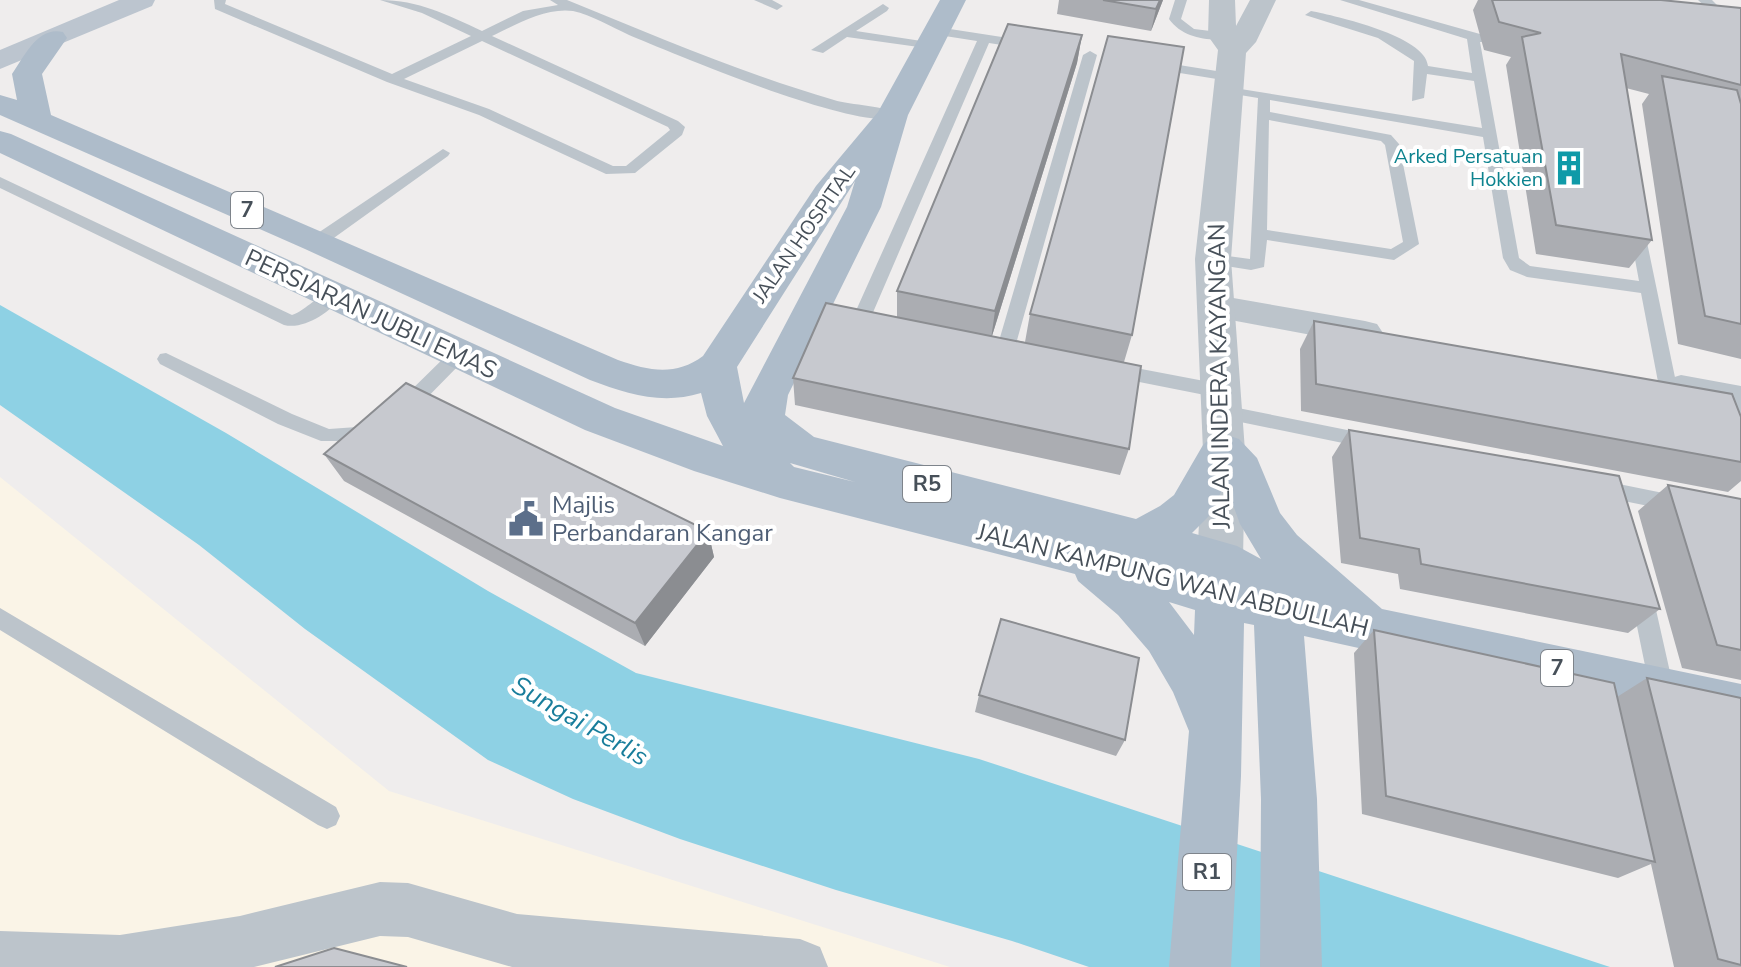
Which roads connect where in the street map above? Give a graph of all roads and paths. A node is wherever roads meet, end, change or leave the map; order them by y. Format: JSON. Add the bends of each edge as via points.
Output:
{"nodes":[{"id":1,"x":142,"y":0,"type":"edge"},
{"id":2,"x":220,"y":0,"type":"edge"},
{"id":3,"x":386,"y":0,"type":"edge"},
{"id":4,"x":538,"y":0,"type":"edge"},
{"id":5,"x":556,"y":0,"type":"edge"},
{"id":6,"x":760,"y":0,"type":"edge"},
{"id":7,"x":953,"y":0,"type":"edge"},
{"id":8,"x":1181,"y":0,"type":"edge"},
{"id":9,"x":1222,"y":0,"type":"edge"},
{"id":10,"x":1263,"y":0,"type":"edge"},
{"id":11,"x":1346,"y":0,"type":"edge"},
{"id":12,"x":777,"y":6,"type":"dead end"},
{"id":13,"x":1672,"y":6,"type":"edge"},
{"id":14,"x":573,"y":7,"type":"junction"},
{"id":15,"x":1720,"y":7,"type":"edge"},
{"id":16,"x":883,"y":8,"type":"dead end"},
{"id":17,"x":527,"y":14,"type":"junction"},
{"id":18,"x":1311,"y":15,"type":"dead end"},
{"id":19,"x":845,"y":33,"type":"junction"},
{"id":20,"x":483,"y":35,"type":"junction"},
{"id":21,"x":53,"y":38,"type":"junction"},
{"id":22,"x":932,"y":38,"type":"junction"},
{"id":23,"x":985,"y":38,"type":"junction"},
{"id":24,"x":1045,"y":48,"type":"edge"},
{"id":25,"x":818,"y":50,"type":"dead end"},
{"id":26,"x":0,"y":51,"type":"edge"},
{"id":27,"x":1090,"y":55,"type":"dead end"},
{"id":28,"x":0,"y":60,"type":"edge"},
{"id":29,"x":1136,"y":62,"type":"edge"},
{"id":30,"x":1227,"y":63,"type":"junction"},
{"id":31,"x":1421,"y":69,"type":"junction"},
{"id":32,"x":1482,"y":78,"type":"junction"},
{"id":33,"x":392,"y":79,"type":"junction"},
{"id":34,"x":1263,"y":95,"type":"junction"},
{"id":35,"x":1417,"y":98,"type":"dead end"},
{"id":36,"x":0,"y":104,"type":"edge"},
{"id":37,"x":892,"y":115,"type":"junction"},
{"id":38,"x":1263,"y":115,"type":"junction"},
{"id":39,"x":37,"y":120,"type":"junction"},
{"id":40,"x":1491,"y":134,"type":"junction"},
{"id":41,"x":0,"y":141,"type":"edge"},
{"id":42,"x":443,"y":153,"type":"dead end"},
{"id":43,"x":0,"y":182,"type":"edge"},
{"id":44,"x":1634,"y":210,"type":"edge"},
{"id":45,"x":1261,"y":234,"type":"junction"},
{"id":46,"x":318,"y":241,"type":"junction"},
{"id":47,"x":1213,"y":259,"type":"junction"},
{"id":48,"x":1647,"y":288,"type":"junction"},
{"id":49,"x":333,"y":297,"type":"junction"},
{"id":50,"x":1216,"y":307,"type":"junction"},
{"id":51,"x":493,"y":320,"type":"junction"},
{"id":52,"x":844,"y":322,"type":"junction"},
{"id":53,"x":1403,"y":340,"type":"edge"},
{"id":54,"x":1006,"y":351,"type":"edge"},
{"id":55,"x":458,"y":355,"type":"junction"},
{"id":56,"x":166,"y":359,"type":"dead end"},
{"id":57,"x":717,"y":366,"type":"junction"},
{"id":58,"x":1097,"y":368,"type":"edge"},
{"id":59,"x":773,"y":382,"type":"junction"},
{"id":60,"x":1652,"y":384,"type":"joint"},
{"id":61,"x":1722,"y":405,"type":"edge"},
{"id":62,"x":727,"y":413,"type":"junction"},
{"id":63,"x":1222,"y":418,"type":"junction"},
{"id":64,"x":659,"y":441,"type":"junction"},
{"id":65,"x":1391,"y":446,"type":"edge"},
{"id":66,"x":765,"y":476,"type":"junction"},
{"id":67,"x":1574,"y":483,"type":"edge"},
{"id":68,"x":1619,"y":492,"type":"junction"},
{"id":69,"x":1695,"y":507,"type":"edge"},
{"id":70,"x":1626,"y":522,"type":"edge"},
{"id":71,"x":1136,"y":539,"type":"junction"},
{"id":72,"x":1077,"y":555,"type":"junction"},
{"id":73,"x":1636,"y":568,"type":"edge"},
{"id":74,"x":1221,"y":579,"type":"junction"},
{"id":75,"x":1278,"y":610,"type":"junction"},
{"id":76,"x":0,"y":618,"type":"edge"},
{"id":77,"x":1372,"y":630,"type":"junction"},
{"id":78,"x":1662,"y":690,"type":"junction"},
{"id":79,"x":1741,"y":708,"type":"edge"},
{"id":80,"x":1214,"y":755,"type":"junction"},
{"id":81,"x":327,"y":816,"type":"dead end"},
{"id":82,"x":512,"y":954,"type":"edge"},
{"id":83,"x":233,"y":955,"type":"edge"},
{"id":84,"x":0,"y":959,"type":"edge"},
{"id":85,"x":774,"y":966,"type":"edge"},
{"id":86,"x":1200,"y":967,"type":"edge"},
{"id":87,"x":1291,"y":967,"type":"edge"}],
"edges":[{"from":1,"to":21,"type":"main road"},
{"from":2,"to":33,"type":"lane","via":[[219,6]]},
{"from":3,"to":20,"type":"lane","via":[[426,10]]},
{"from":4,"to":17,"type":"lane"},
{"from":5,"to":14,"type":"lane"},
{"from":6,"to":12,"type":"lane"},
{"from":7,"to":22,"type":"main road","name":"JALAN HOSPITAL","number":"R5"},
{"from":8,"to":30,"type":"lane","via":[[1178,24]]},
{"from":9,"to":30,"type":"street","name":"JALAN INDERA KAYANGAN"},
{"from":10,"to":30,"type":"street"},
{"from":11,"to":32,"type":"lane","via":[[1477,38]]},
{"from":13,"to":15,"type":"main road"},
{"from":14,"to":17,"type":"lane"},
{"from":14,"to":37,"type":"lane","via":[[753,81],[851,110]]},
{"from":16,"to":19,"type":"lane"},
{"from":17,"to":20,"type":"lane"},
{"from":18,"to":31,"type":"lane","via":[[1388,37],[1421,60]]},
{"from":19,"to":22,"type":"lane"},
{"from":19,"to":25,"type":"lane"},
{"from":20,"to":33,"type":"lane"},
{"from":20,"to":33,"type":"lane","via":[[673,124],[677,132],[630,170],[611,171],[484,112]]},
{"from":21,"to":26,"type":"main road"},
{"from":21,"to":28,"type":"main road"},
{"from":21,"to":39,"type":"main road","via":[[27,74]]},
{"from":22,"to":23,"type":"lane"},
{"from":22,"to":37,"type":"main road","name":"JALAN HOSPITAL","number":"R5"},
{"from":23,"to":24,"type":"lane"},
{"from":23,"to":52,"type":"lane"},
{"from":27,"to":54,"type":"lane"},
{"from":29,"to":30,"type":"lane"},
{"from":30,"to":34,"type":"lane"},
{"from":30,"to":47,"type":"street","name":"JALAN INDERA KAYANGAN"},
{"from":31,"to":32,"type":"lane"},
{"from":31,"to":35,"type":"lane"},
{"from":32,"to":40,"type":"lane"},
{"from":34,"to":38,"type":"lane"},
{"from":34,"to":40,"type":"lane"},
{"from":36,"to":39,"type":"main road","name":"PERSIARAN JUBLI EMAS","number":"7"},
{"from":37,"to":52,"type":"main road","number":"R5","via":[[864,207]]},
{"from":37,"to":57,"type":"main road","name":"JALAN HOSPITAL","number":"R5","via":[[828,193]]},
{"from":38,"to":45,"type":"lane"},
{"from":38,"to":45,"type":"lane","via":[[1386,138],[1392,144],[1411,244],[1394,255]]},
{"from":39,"to":46,"type":"main road","name":"PERSIARAN JUBLI EMAS","number":"7"},
{"from":40,"to":48,"type":"lane","via":[[1516,266]]},
{"from":41,"to":49,"type":"main road","name":"PERSIARAN JUBLI EMAS","number":"7"},
{"from":42,"to":46,"type":"lane"},
{"from":43,"to":49,"type":"lane","via":[[290,321],[306,317]]},
{"from":44,"to":48,"type":"lane"},
{"from":45,"to":47,"type":"lane","via":[[1258,263]]},
{"from":46,"to":51,"type":"main road","name":"PERSIARAN JUBLI EMAS","number":"7"},
{"from":47,"to":50,"type":"street","name":"JALAN INDERA KAYANGAN"},
{"from":48,"to":60,"type":"lane"},
{"from":49,"to":55,"type":"main road","name":"PERSIARAN JUBLI EMAS","number":"7"},
{"from":50,"to":53,"type":"street"},
{"from":50,"to":63,"type":"street","name":"JALAN INDERA KAYANGAN"},
{"from":51,"to":55,"type":"main road"},
{"from":51,"to":57,"type":"main road","name":"PERSIARAN JUBLI EMAS","number":"7","via":[[645,383],[696,381]]},
{"from":52,"to":59,"type":"main road","number":"R5"},
{"from":55,"to":56,"type":"lane","via":[[392,420],[358,434],[328,436]]},
{"from":55,"to":64,"type":"main road","name":"PERSIARAN JUBLI EMAS","number":"7"},
{"from":57,"to":62,"type":"main road"},
{"from":58,"to":63,"type":"lane"},
{"from":59,"to":62,"type":"main road"},
{"from":59,"to":71,"type":"main road","number":"R5","via":[[766,418],[771,428],[803,451]]},
{"from":60,"to":61,"type":"street"},
{"from":62,"to":64,"type":"main road"},
{"from":62,"to":66,"type":"main road"},
{"from":63,"to":65,"type":"lane"},
{"from":63,"to":71,"type":"main road","via":[[1194,503],[1175,522]]},
{"from":63,"to":74,"type":"street","name":"JALAN INDERA KAYANGAN"},
{"from":63,"to":77,"type":"main road","via":[[1255,509],[1281,549]]},
{"from":64,"to":66,"type":"main road","name":"PERSIARAN JUBLI EMAS","number":"7"},
{"from":66,"to":72,"type":"main road","name":"JALAN KAMPUNG WAN ABDULLAH","number":"7"},
{"from":67,"to":68,"type":"lane"},
{"from":68,"to":69,"type":"lane"},
{"from":68,"to":70,"type":"lane"},
{"from":71,"to":74,"type":"main road"},
{"from":72,"to":74,"type":"main road","name":"JALAN KAMPUNG WAN ABDULLAH","number":"7"},
{"from":72,"to":80,"type":"main road","via":[[1123,587],[1163,628],[1194,678]]},
{"from":73,"to":78,"type":"lane"},
{"from":74,"to":75,"type":"main road","name":"JALAN KAMPUNG WAN ABDULLAH","number":"7"},
{"from":74,"to":80,"type":"main road","number":"R1"},
{"from":75,"to":77,"type":"main road","name":"JALAN KAMPUNG WAN ABDULLAH","number":"7"},
{"from":75,"to":87,"type":"main road","via":[[1289,799]]},
{"from":76,"to":81,"type":"lane"},
{"from":77,"to":78,"type":"main road","name":"JALAN KAMPUNG WAN ABDULLAH","number":"7"},
{"from":78,"to":79,"type":"main road","name":"JALAN KAMPUNG WAN ABDULLAH","number":"7"},
{"from":80,"to":86,"type":"main road","number":"R1"},
{"from":82,"to":83,"type":"street","via":[[408,910],[380,909]]},
{"from":82,"to":85,"type":"street"},
{"from":83,"to":84,"type":"street","via":[[120,963]]}]}
